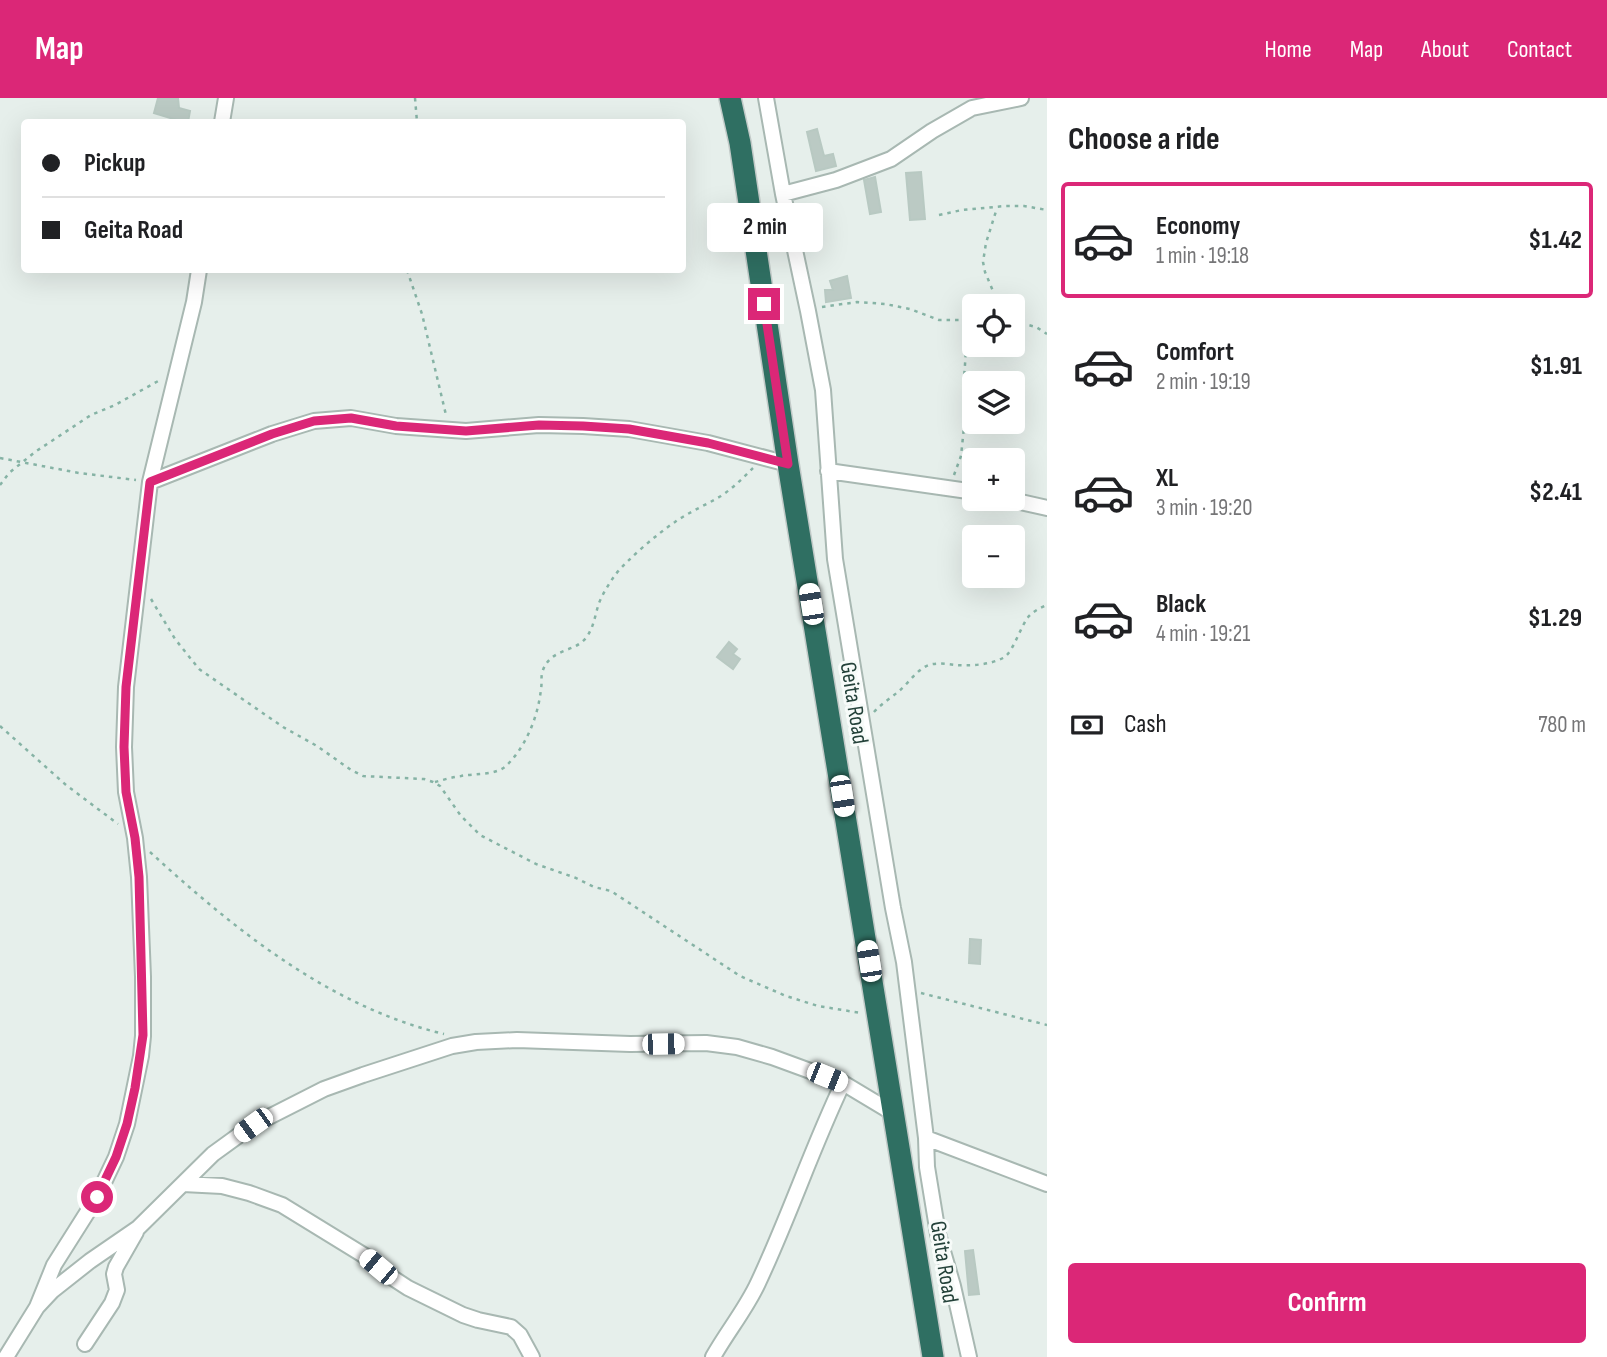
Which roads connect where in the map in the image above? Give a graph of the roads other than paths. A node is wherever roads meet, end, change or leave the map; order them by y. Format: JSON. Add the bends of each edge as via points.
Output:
{"nodes":[{"id":1,"x":226,"y":98,"type":"edge"},
{"id":2,"x":730,"y":98,"type":"edge"},
{"id":3,"x":766,"y":98,"type":"edge"},
{"id":4,"x":1021,"y":98,"type":"edge"},
{"id":5,"x":222,"y":119,"type":"edge"},
{"id":6,"x":783,"y":194,"type":"junction"},
{"id":7,"x":199,"y":273,"type":"edge"},
{"id":8,"x":788,"y":464,"type":"junction"},
{"id":9,"x":828,"y":471,"type":"junction"},
{"id":10,"x":150,"y":482,"type":"junction"},
{"id":11,"x":962,"y":490,"type":"edge"},
{"id":12,"x":1025,"y":503,"type":"edge"},
{"id":13,"x":1047,"y":508,"type":"edge"},
{"id":14,"x":843,"y":1083,"type":"junction"},
{"id":15,"x":893,"y":1113,"type":"junction"},
{"id":16,"x":926,"y":1138,"type":"junction"},
{"id":17,"x":183,"y":1184,"type":"junction"},
{"id":18,"x":1047,"y":1184,"type":"edge"},
{"id":19,"x":138,"y":1228,"type":"junction"},
{"id":20,"x":37,"y":1307,"type":"junction"},
{"id":21,"x":85,"y":1344,"type":"dead end"},
{"id":22,"x":6,"y":1357,"type":"edge"},
{"id":23,"x":532,"y":1357,"type":"edge"},
{"id":24,"x":713,"y":1357,"type":"edge"},
{"id":25,"x":933,"y":1357,"type":"edge"},
{"id":26,"x":969,"y":1357,"type":"edge"}],
"edges":[{"from":1,"to":5,"type":"street"},
{"from":2,"to":8,"type":"highway","name":"Geita Road"},
{"from":3,"to":6,"type":"street"},
{"from":4,"to":6,"type":"street","via":[[972,108],[891,159]]},
{"from":6,"to":9,"type":"street","via":[[823,390]]},
{"from":7,"to":10,"type":"street"},
{"from":8,"to":10,"type":"street","via":[[629,429],[539,425],[466,431],[351,418],[314,421]]},
{"from":8,"to":15,"type":"highway","name":"Geita Road"},
{"from":9,"to":11,"type":"street"},
{"from":9,"to":16,"type":"street","via":[[835,559],[904,962]]},
{"from":10,"to":20,"type":"street","via":[[126,687],[124,747],[139,877],[143,1035],[135,1088],[116,1157],[54,1265]]},
{"from":12,"to":13,"type":"street"},
{"from":14,"to":15,"type":"street"},
{"from":14,"to":17,"type":"street","via":[[737,1046],[476,1042],[421,1055],[324,1089],[253,1125],[213,1154]]},
{"from":14,"to":24,"type":"street","via":[[757,1286]]},
{"from":15,"to":25,"type":"highway","name":"Geita Road"},
{"from":16,"to":18,"type":"street"},
{"from":16,"to":26,"type":"street","via":[[938,1234]]},
{"from":17,"to":19,"type":"street"},
{"from":17,"to":23,"type":"street","via":[[222,1186],[282,1205],[408,1288],[463,1315],[511,1327]]},
{"from":19,"to":20,"type":"street","via":[[69,1276]]},
{"from":19,"to":21,"type":"street","via":[[116,1267],[117,1290],[112,1303]]},
{"from":20,"to":22,"type":"street"}]}
